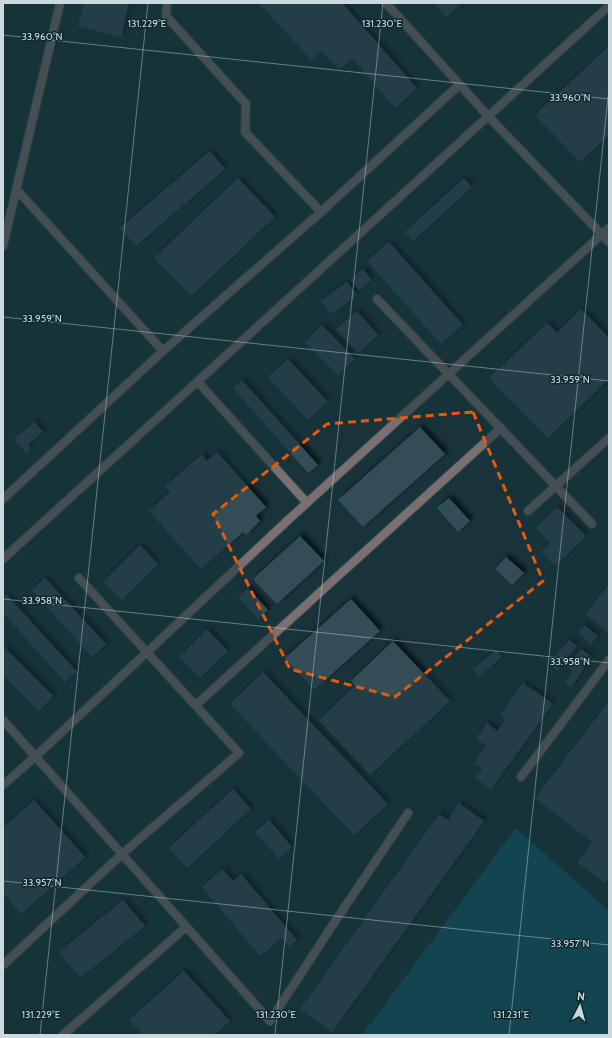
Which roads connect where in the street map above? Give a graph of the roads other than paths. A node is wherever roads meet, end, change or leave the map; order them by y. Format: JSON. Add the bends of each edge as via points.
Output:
{"nodes":[{"id":1,"x":60,"y":3,"type":"edge"},
{"id":2,"x":167,"y":3,"type":"edge"},
{"id":3,"x":386,"y":3,"type":"edge"},
{"id":4,"x":607,"y":6,"type":"edge"},
{"id":5,"x":459,"y":85,"type":"junction"},
{"id":6,"x":488,"y":116,"type":"junction"},
{"id":7,"x":16,"y":189,"type":"junction"},
{"id":8,"x":321,"y":212,"type":"junction"},
{"id":9,"x":609,"y":228,"type":"edge"},
{"id":10,"x":602,"y":235,"type":"junction"},
{"id":11,"x":609,"y":242,"type":"edge"},
{"id":12,"x":3,"y":246,"type":"edge"},
{"id":13,"x":377,"y":299,"type":"dead end"},
{"id":14,"x":163,"y":351,"type":"junction"},
{"id":15,"x":450,"y":374,"type":"junction"},
{"id":16,"x":198,"y":382,"type":"junction"},
{"id":17,"x":501,"y":428,"type":"junction"},
{"id":18,"x":609,"y":438,"type":"edge"},
{"id":19,"x":555,"y":486,"type":"junction"},
{"id":20,"x":3,"y":499,"type":"edge"},
{"id":21,"x":307,"y":504,"type":"junction"},
{"id":22,"x":528,"y":511,"type":"dead end"},
{"id":23,"x":592,"y":524,"type":"dead end"},
{"id":24,"x":3,"y":559,"type":"edge"},
{"id":25,"x":79,"y":578,"type":"dead end"},
{"id":26,"x":147,"y":652,"type":"junction"},
{"id":27,"x":609,"y":660,"type":"edge"},
{"id":28,"x":196,"y":705,"type":"junction"},
{"id":29,"x":3,"y":720,"type":"edge"},
{"id":30,"x":35,"y":756,"type":"junction"},
{"id":31,"x":521,"y":777,"type":"dead end"},
{"id":32,"x":3,"y":785,"type":"edge"},
{"id":33,"x":408,"y":813,"type":"dead end"},
{"id":34,"x":122,"y":854,"type":"junction"},
{"id":35,"x":186,"y":927,"type":"junction"},
{"id":36,"x":3,"y":965,"type":"edge"},
{"id":37,"x":63,"y":1035,"type":"edge"}],
"edges":[{"from":1,"to":7,"type":"lane"},
{"from":2,"to":8,"type":"lane","via":[[166,16],[246,104],[245,132]]},
{"from":3,"to":5,"type":"lane"},
{"from":4,"to":6,"type":"lane"},
{"from":5,"to":6,"type":"lane"},
{"from":5,"to":8,"type":"lane"},
{"from":6,"to":10,"type":"lane"},
{"from":6,"to":16,"type":"lane"},
{"from":7,"to":12,"type":"lane"},
{"from":7,"to":14,"type":"lane"},
{"from":8,"to":14,"type":"lane"},
{"from":9,"to":10,"type":"lane"},
{"from":10,"to":11,"type":"lane"},
{"from":10,"to":15,"type":"lane"},
{"from":13,"to":15,"type":"lane"},
{"from":14,"to":20,"type":"lane"},
{"from":15,"to":17,"type":"lane"},
{"from":15,"to":21,"type":"lane"},
{"from":16,"to":21,"type":"lane"},
{"from":16,"to":24,"type":"lane"},
{"from":17,"to":19,"type":"lane"},
{"from":17,"to":28,"type":"lane"},
{"from":18,"to":19,"type":"lane"},
{"from":19,"to":22,"type":"lane"},
{"from":19,"to":23,"type":"lane"},
{"from":21,"to":26,"type":"lane"},
{"from":25,"to":26,"type":"lane"},
{"from":26,"to":28,"type":"lane"},
{"from":26,"to":30,"type":"lane"},
{"from":27,"to":31,"type":"lane"},
{"from":28,"to":34,"type":"lane","via":[[239,754]]},
{"from":29,"to":30,"type":"lane"},
{"from":30,"to":32,"type":"lane"},
{"from":30,"to":34,"type":"lane"},
{"from":33,"to":35,"type":"lane","via":[[270,1021]]},
{"from":34,"to":35,"type":"lane"},
{"from":34,"to":36,"type":"lane"},
{"from":35,"to":37,"type":"lane"}]}
